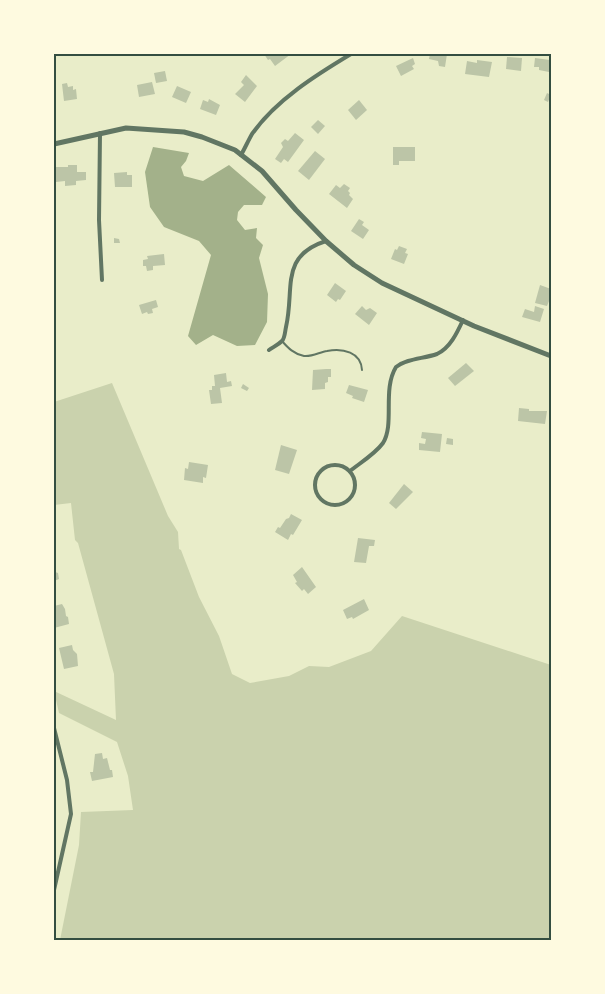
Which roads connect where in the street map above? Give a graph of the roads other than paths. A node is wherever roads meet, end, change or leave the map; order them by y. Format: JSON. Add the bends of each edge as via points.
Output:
{"nodes":[{"id":1,"x":351,"y":54,"type":"edge"},
{"id":2,"x":100,"y":133,"type":"junction"},
{"id":3,"x":54,"y":144,"type":"edge"},
{"id":4,"x":241,"y":155,"type":"junction"},
{"id":5,"x":326,"y":241,"type":"junction"},
{"id":6,"x":102,"y":280,"type":"dead end"},
{"id":7,"x":462,"y":320,"type":"junction"},
{"id":8,"x":282,"y":341,"type":"junction"},
{"id":9,"x":269,"y":350,"type":"dead end"},
{"id":10,"x":551,"y":356,"type":"edge"},
{"id":11,"x":362,"y":370,"type":"dead end"},
{"id":12,"x":350,"y":471,"type":"junction"},
{"id":13,"x":54,"y":728,"type":"edge"},
{"id":14,"x":54,"y":890,"type":"edge"}],
"edges":[{"from":1,"to":4,"type":"street","via":[[279,106],[252,135]]},
{"from":2,"to":3,"type":"street"},
{"from":2,"to":4,"type":"street","via":[[126,128],[184,132]]},
{"from":2,"to":6,"type":"street","via":[[98,220]]},
{"from":4,"to":5,"type":"street","via":[[262,171]]},
{"from":5,"to":7,"type":"street","via":[[382,283]]},
{"from":5,"to":8,"type":"street","via":[[308,249],[295,262],[288,320]]},
{"from":7,"to":10,"type":"street"},
{"from":7,"to":12,"type":"street","via":[[451,342],[438,354],[410,360],[396,367],[390,382],[386,438]]},
{"from":8,"to":9,"type":"street"},
{"from":8,"to":11,"type":"lane","via":[[305,356],[334,350],[354,354],[360,359]]},
{"from":12,"to":12,"type":"street","via":[[331,465],[320,472],[315,484],[323,501],[337,505],[351,498],[355,481]]},
{"from":13,"to":14,"type":"street","via":[[67,780],[71,814]]}]}
